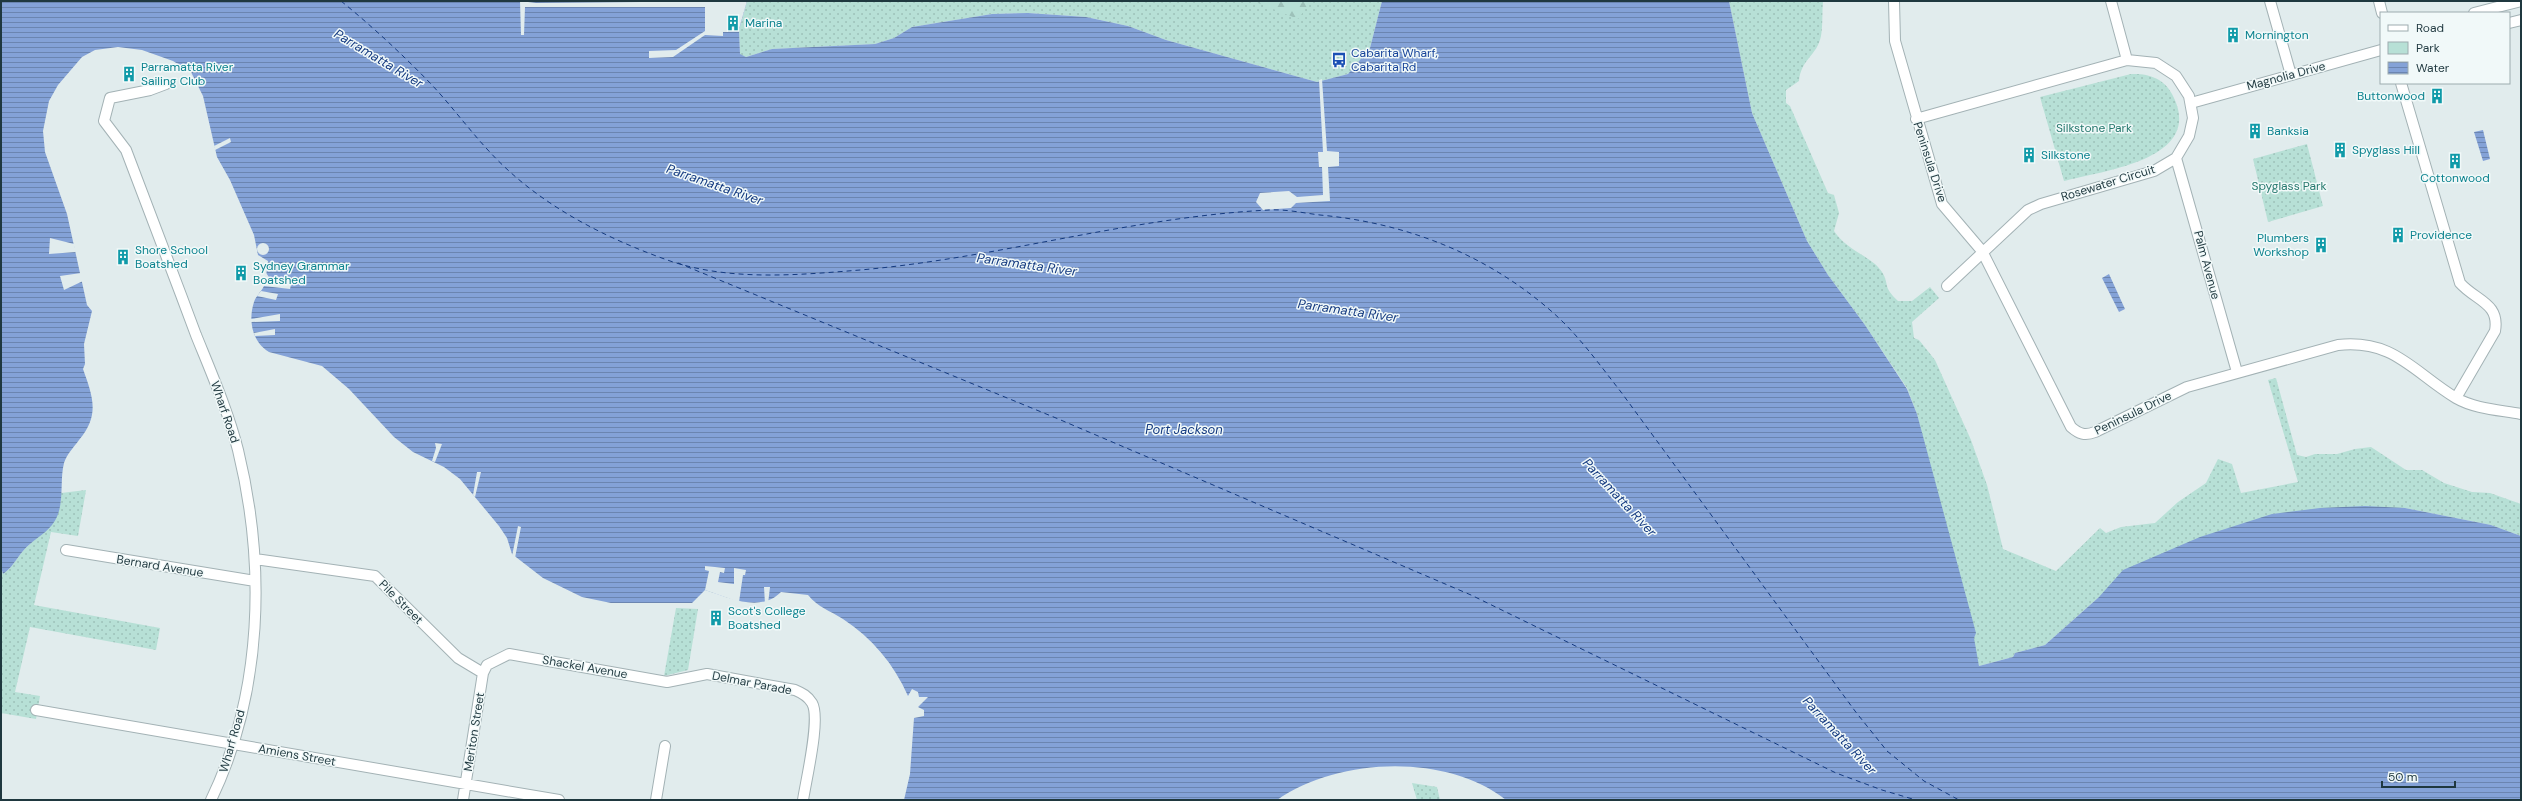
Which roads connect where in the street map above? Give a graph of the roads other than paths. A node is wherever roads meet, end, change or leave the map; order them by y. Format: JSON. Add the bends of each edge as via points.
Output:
{"nodes":[{"id":1,"x":1894,"y":1,"type":"edge"},
{"id":2,"x":2111,"y":1,"type":"edge"},
{"id":3,"x":2270,"y":1,"type":"edge"},
{"id":4,"x":2379,"y":1,"type":"edge"},
{"id":5,"x":2521,"y":1,"type":"edge"},
{"id":6,"x":2382,"y":12,"type":"edge"},
{"id":7,"x":2478,"y":12,"type":"edge"},
{"id":8,"x":2521,"y":20,"type":"edge"},
{"id":9,"x":2510,"y":23,"type":"edge"},
{"id":10,"x":2380,"y":50,"type":"edge"},
{"id":11,"x":2127,"y":60,"type":"junction"},
{"id":12,"x":2291,"y":75,"type":"junction"},
{"id":13,"x":166,"y":84,"type":"dead end"},
{"id":14,"x":2401,"y":84,"type":"edge"},
{"id":15,"x":2192,"y":103,"type":"junction"},
{"id":16,"x":1916,"y":119,"type":"junction"},
{"id":17,"x":2176,"y":158,"type":"junction"},
{"id":18,"x":1982,"y":251,"type":"junction"},
{"id":19,"x":1947,"y":286,"type":"dead end"},
{"id":20,"x":2236,"y":372,"type":"junction"},
{"id":21,"x":2456,"y":398,"type":"junction"},
{"id":22,"x":2521,"y":414,"type":"edge"},
{"id":23,"x":66,"y":550,"type":"dead end"},
{"id":24,"x":255,"y":559,"type":"junction"},
{"id":25,"x":255,"y":581,"type":"junction"},
{"id":26,"x":485,"y":669,"type":"junction"},
{"id":27,"x":685,"y":677,"type":"joint"},
{"id":28,"x":36,"y":710,"type":"dead end"},
{"id":29,"x":233,"y":744,"type":"junction"},
{"id":30,"x":665,"y":746,"type":"dead end"},
{"id":31,"x":466,"y":784,"type":"junction"},
{"id":32,"x":211,"y":800,"type":"edge"},
{"id":33,"x":463,"y":800,"type":"edge"},
{"id":34,"x":558,"y":800,"type":"edge"},
{"id":35,"x":656,"y":800,"type":"edge"},
{"id":36,"x":803,"y":800,"type":"edge"}],
"edges":[{"from":1,"to":16,"type":"street","name":"Peninsula Drive","via":[[1894,33]]},
{"from":2,"to":11,"type":"street"},
{"from":3,"to":12,"type":"street"},
{"from":4,"to":6,"type":"street"},
{"from":5,"to":7,"type":"street"},
{"from":8,"to":9,"type":"street"},
{"from":10,"to":12,"type":"street","name":"Magnolia Drive"},
{"from":11,"to":15,"type":"street","via":[[2148,61],[2167,69],[2183,84]]},
{"from":11,"to":16,"type":"street"},
{"from":12,"to":15,"type":"street","name":"Magnolia Drive"},
{"from":13,"to":24,"type":"street","name":"Wharf Road","via":[[110,98],[104,121],[126,150],[223,404],[237,448],[247,494]]},
{"from":14,"to":21,"type":"street","via":[[2460,283],[2470,294],[2490,307],[2497,320],[2495,331]]},
{"from":15,"to":17,"type":"street","via":[[2192,127]]},
{"from":16,"to":18,"type":"street","name":"Peninsula Drive","via":[[1942,204]]},
{"from":17,"to":18,"type":"street","name":"Rosewater Circuit","via":[[2154,170],[2028,210]]},
{"from":17,"to":20,"type":"street","name":"Palm Avenue"},
{"from":18,"to":19,"type":"street","name":"Rosewater Circuit"},
{"from":18,"to":20,"type":"street","name":"Peninsula Drive","via":[[2071,427],[2076,432],[2095,432],[2173,392]]},
{"from":20,"to":21,"type":"street","name":"Peninsula Drive","via":[[2338,345],[2355,343],[2386,349]]},
{"from":21,"to":22,"type":"street","name":"Peninsula Drive","via":[[2473,405]]},
{"from":23,"to":25,"type":"street","name":"Bernard Avenue"},
{"from":24,"to":25,"type":"street","name":"Wharf Road"},
{"from":24,"to":26,"type":"street","name":"Pile Street","via":[[375,576],[458,658]]},
{"from":25,"to":29,"type":"street","name":"Wharf Road","via":[[254,647]]},
{"from":26,"to":27,"type":"street","name":"Shackel Avenue","via":[[509,654],[667,682]]},
{"from":26,"to":31,"type":"street","name":"Meriton Street"},
{"from":27,"to":36,"type":"street","name":"Delmar Parade","via":[[707,674],[795,690],[806,696],[815,710],[815,723]]},
{"from":28,"to":29,"type":"street","name":"Amiens Street"},
{"from":29,"to":31,"type":"street","name":"Amiens Street"},
{"from":29,"to":32,"type":"street","name":"Wharf Road"},
{"from":30,"to":35,"type":"street"},
{"from":31,"to":33,"type":"street","name":"Meriton Street"},
{"from":31,"to":34,"type":"street","name":"Amiens Street"}]}
